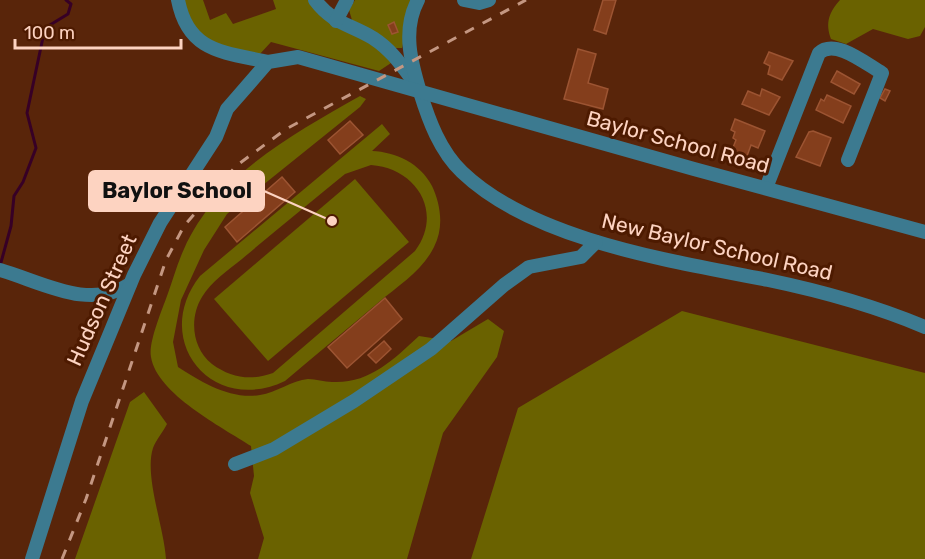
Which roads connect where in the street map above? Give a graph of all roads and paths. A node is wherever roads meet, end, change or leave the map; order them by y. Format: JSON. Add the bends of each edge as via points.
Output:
{"nodes":[{"id":1,"x":178,"y":0,"type":"edge"},
{"id":2,"x":315,"y":0,"type":"edge"},
{"id":3,"x":347,"y":0,"type":"edge"},
{"id":4,"x":418,"y":0,"type":"edge"},
{"id":5,"x":464,"y":0,"type":"edge"},
{"id":6,"x":489,"y":0,"type":"edge"},
{"id":7,"x":336,"y":21,"type":"junction"},
{"id":8,"x":268,"y":62,"type":"junction"},
{"id":9,"x":420,"y":90,"type":"junction"},
{"id":10,"x":848,"y":160,"type":"dead end"},
{"id":11,"x":766,"y":188,"type":"junction"},
{"id":12,"x":925,"y":232,"type":"edge"},
{"id":13,"x":596,"y":242,"type":"junction"},
{"id":14,"x":2,"y":270,"type":"edge"},
{"id":15,"x":130,"y":284,"type":"junction"},
{"id":16,"x":925,"y":327,"type":"edge"},
{"id":17,"x":235,"y":464,"type":"dead end"},
{"id":18,"x":32,"y":559,"type":"edge"}],
"edges":[{"from":1,"to":8,"type":"street","via":[[188,29],[202,44]]},
{"from":2,"to":7,"type":"street"},
{"from":3,"to":7,"type":"street"},
{"from":4,"to":9,"type":"street","via":[[411,13],[409,45]]},
{"from":5,"to":6,"type":"street"},
{"from":7,"to":9,"type":"street","via":[[372,38],[395,55]]},
{"from":8,"to":9,"type":"street","via":[[298,57]]},
{"from":8,"to":15,"type":"street","name":"Hudson Street","via":[[227,109],[216,136],[160,223]]},
{"from":9,"to":11,"type":"street","name":"Baylor School Road"},
{"from":9,"to":13,"type":"street","name":"New Baylor School Road","via":[[438,139],[462,172],[490,194]]},
{"from":10,"to":11,"type":"street","via":[[882,73],[842,50],[827,48],[819,54]]},
{"from":11,"to":12,"type":"street","name":"Baylor School Road"},
{"from":13,"to":16,"type":"street","name":"New Baylor School Road","via":[[690,267],[769,280],[852,300]]},
{"from":13,"to":17,"type":"street","via":[[581,257],[529,267],[412,362],[274,449]]},
{"from":14,"to":15,"type":"street","via":[[72,294],[97,297]]},
{"from":15,"to":18,"type":"street","name":"Hudson Street","via":[[78,410]]}]}
